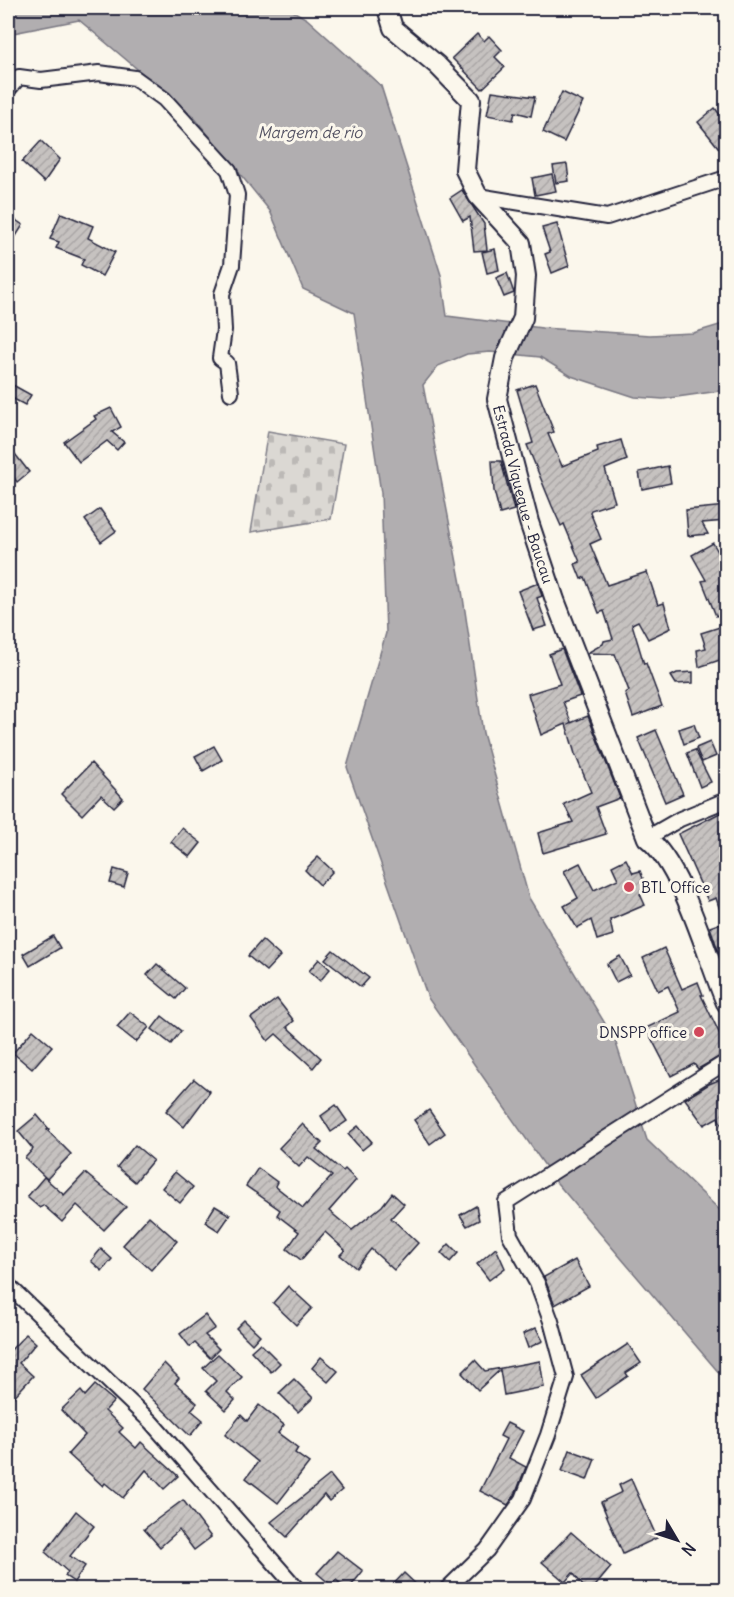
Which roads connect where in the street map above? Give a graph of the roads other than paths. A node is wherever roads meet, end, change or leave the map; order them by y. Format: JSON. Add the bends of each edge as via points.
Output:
{"nodes":[{"id":1,"x":387,"y":8,"type":"edge"},
{"id":2,"x":8,"y":90,"type":"edge"},
{"id":3,"x":726,"y":178,"type":"edge"},
{"id":4,"x":478,"y":196,"type":"junction"},
{"id":5,"x":231,"y":393,"type":"dead end"},
{"id":6,"x":726,"y":800,"type":"edge"},
{"id":7,"x":647,"y":838,"type":"junction"},
{"id":8,"x":726,"y":1003,"type":"edge"},
{"id":9,"x":726,"y":1062,"type":"edge"},
{"id":10,"x":8,"y":1285,"type":"edge"},
{"id":11,"x":298,"y":1590,"type":"edge"},
{"id":12,"x":446,"y":1590,"type":"edge"}],
"edges":[{"from":1,"to":4,"type":"main road","name":"Estrada Viqueque - Baucau","via":[[393,28],[471,100],[465,170]]},
{"from":2,"to":5,"type":"street","via":[[19,77],[41,80],[99,73],[135,78],[164,99],[229,170],[237,195],[232,265],[222,294],[224,330],[220,358],[227,363]]},
{"from":3,"to":4,"type":"street","via":[[607,217]]},
{"from":4,"to":7,"type":"main road","name":"Estrada Viqueque - Baucau","via":[[521,243],[526,276],[523,318],[505,358],[497,399],[529,522]]},
{"from":6,"to":7,"type":"street"},
{"from":7,"to":8,"type":"main road","name":"Estrada Viqueque - Baucau","via":[[660,849],[704,940]]},
{"from":9,"to":12,"type":"street","via":[[506,1202],[510,1235],[537,1282],[566,1377],[523,1499],[487,1550]]},
{"from":10,"to":11,"type":"street","via":[[151,1422]]}]}
